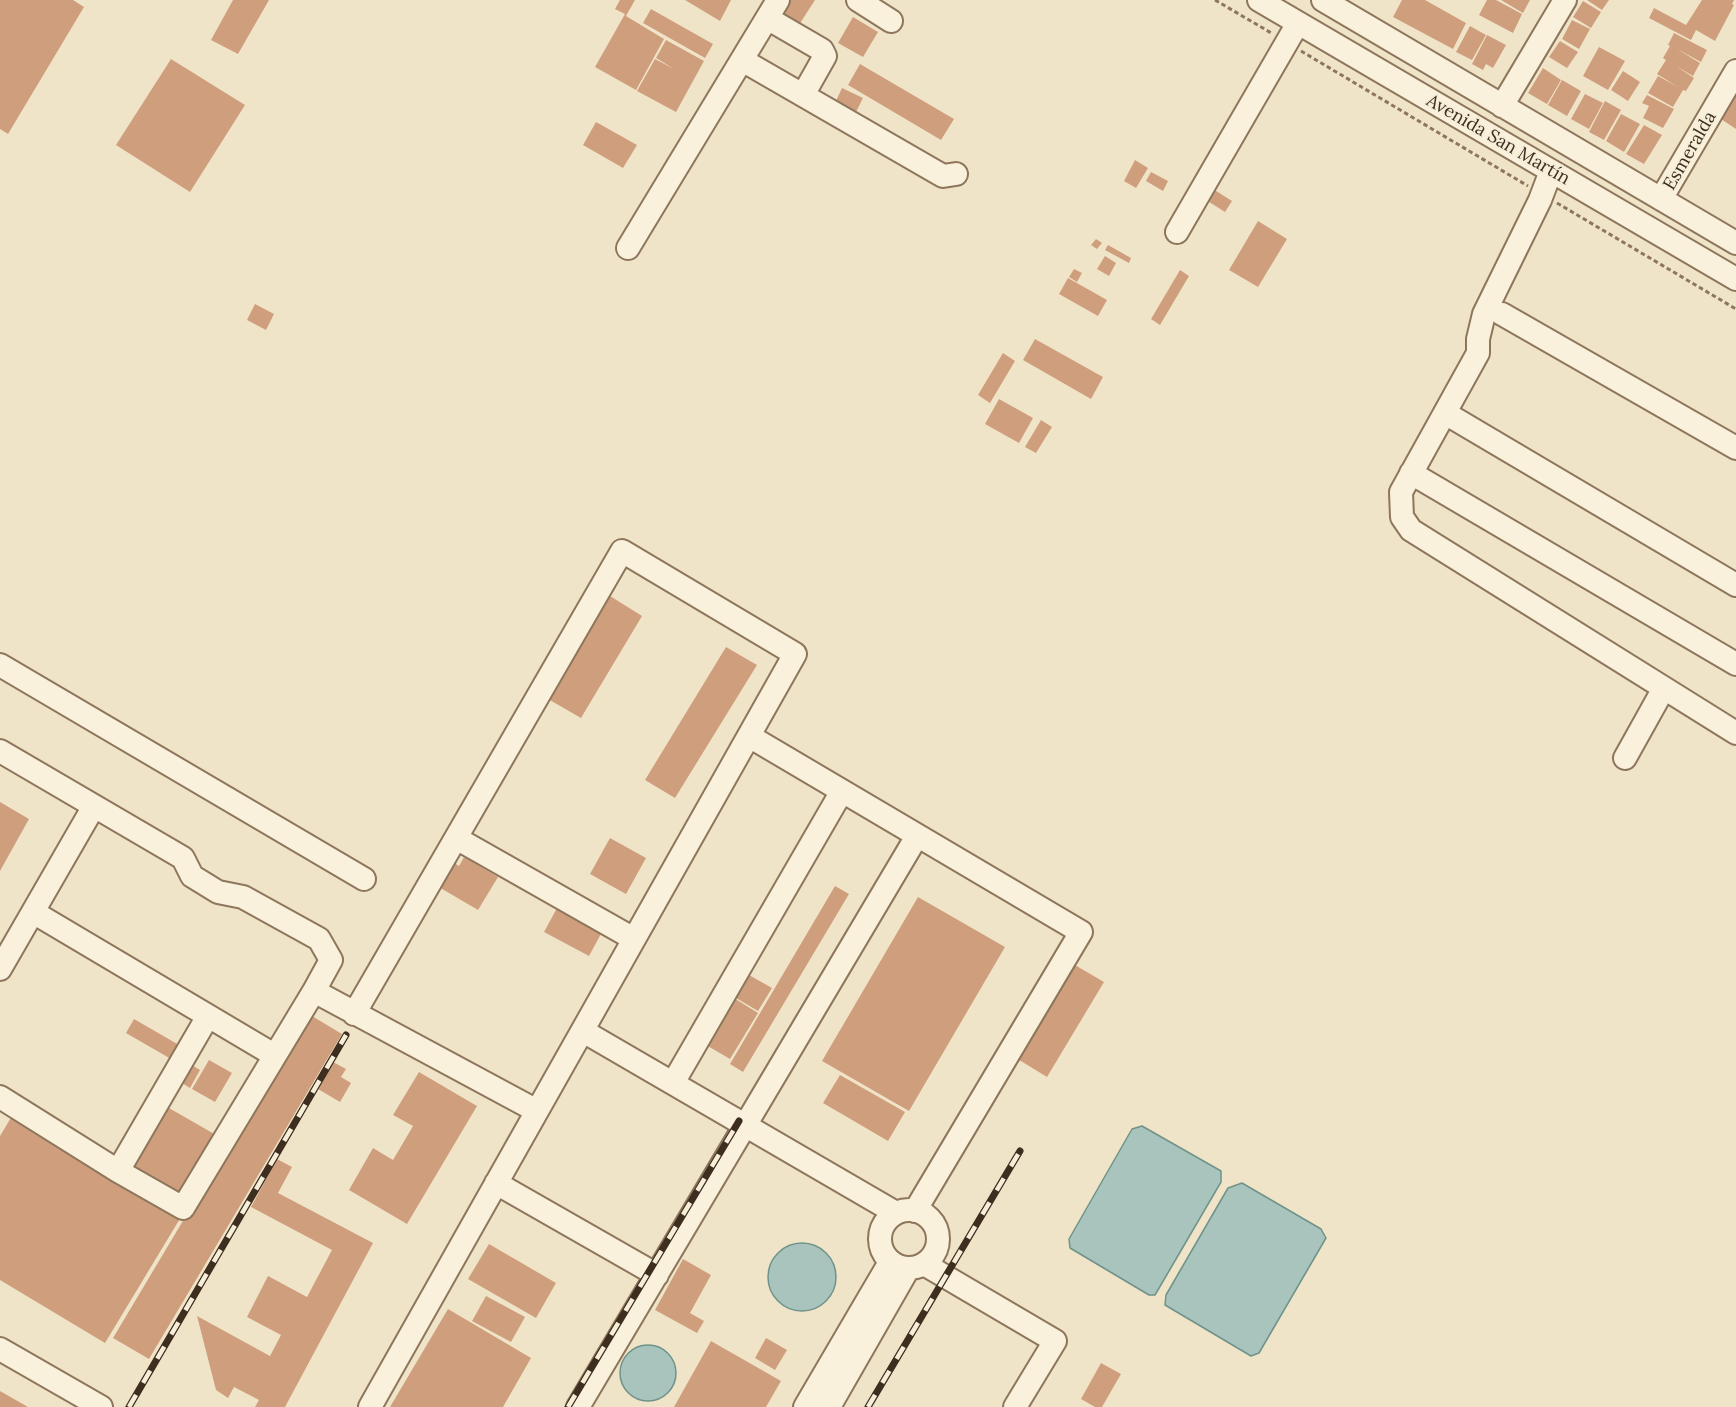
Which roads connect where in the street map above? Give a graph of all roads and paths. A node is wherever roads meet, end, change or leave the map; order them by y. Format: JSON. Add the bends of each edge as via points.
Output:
{"nodes":[{"id":1,"x":858,"y":0,"type":"edge"},
{"id":2,"x":1215,"y":0,"type":"edge"},
{"id":3,"x":1259,"y":0,"type":"edge"},
{"id":4,"x":1323,"y":0,"type":"edge"},
{"id":5,"x":1565,"y":0,"type":"edge"},
{"id":6,"x":773,"y":9,"type":"edge"},
{"id":7,"x":1358,"y":9,"type":"edge"},
{"id":8,"x":891,"y":21,"type":"dead end"},
{"id":9,"x":1298,"y":23,"type":"junction"},
{"id":10,"x":1287,"y":43,"type":"junction"},
{"id":11,"x":1337,"y":45,"type":"junction"},
{"id":12,"x":742,"y":60,"type":"junction"},
{"id":13,"x":1736,"y":71,"type":"edge"},
{"id":14,"x":803,"y":95,"type":"junction"},
{"id":15,"x":1502,"y":106,"type":"junction"},
{"id":16,"x":1551,"y":171,"type":"junction"},
{"id":17,"x":956,"y":174,"type":"dead end"},
{"id":18,"x":1543,"y":194,"type":"junction"},
{"id":19,"x":1661,"y":199,"type":"junction"},
{"id":20,"x":1177,"y":232,"type":"dead end"},
{"id":21,"x":1736,"y":243,"type":"edge"},
{"id":22,"x":628,"y":248,"type":"dead end"},
{"id":23,"x":1736,"y":279,"type":"edge"},
{"id":24,"x":1736,"y":309,"type":"edge"},
{"id":25,"x":1502,"y":315,"type":"dead end"},
{"id":26,"x":1444,"y":413,"type":"junction"},
{"id":27,"x":1736,"y":448,"type":"edge"},
{"id":28,"x":1411,"y":473,"type":"junction"},
{"id":29,"x":1736,"y":585,"type":"edge"},
{"id":30,"x":1736,"y":664,"type":"edge"},
{"id":31,"x":0,"y":665,"type":"edge"},
{"id":32,"x":1664,"y":688,"type":"junction"},
{"id":33,"x":1736,"y":733,"type":"edge"},
{"id":34,"x":749,"y":736,"type":"junction"},
{"id":35,"x":0,"y":751,"type":"edge"},
{"id":36,"x":1625,"y":758,"type":"dead end"},
{"id":37,"x":842,"y":791,"type":"junction"},
{"id":38,"x":94,"y":806,"type":"junction"},
{"id":39,"x":917,"y":836,"type":"junction"},
{"id":40,"x":456,"y":838,"type":"junction"},
{"id":41,"x":364,"y":879,"type":"dead end"},
{"id":42,"x":33,"y":912,"type":"junction"},
{"id":43,"x":634,"y":939,"type":"junction"},
{"id":44,"x":0,"y":969,"type":"edge"},
{"id":45,"x":314,"y":991,"type":"junction"},
{"id":46,"x":354,"y":1014,"type":"junction"},
{"id":47,"x":208,"y":1016,"type":"junction"},
{"id":48,"x":582,"y":1031,"type":"junction"},
{"id":49,"x":274,"y":1055,"type":"junction"},
{"id":50,"x":673,"y":1083,"type":"junction"},
{"id":51,"x":0,"y":1097,"type":"edge"},
{"id":52,"x":537,"y":1111,"type":"junction"},
{"id":53,"x":745,"y":1125,"type":"junction"},
{"id":54,"x":118,"y":1171,"type":"junction"},
{"id":55,"x":496,"y":1183,"type":"junction"},
{"id":56,"x":905,"y":1212,"type":"junction"},
{"id":57,"x":908,"y":1265,"type":"junction"},
{"id":58,"x":657,"y":1275,"type":"junction"},
{"id":59,"x":0,"y":1349,"type":"edge"},
{"id":60,"x":101,"y":1407,"type":"edge"},
{"id":61,"x":370,"y":1407,"type":"edge"},
{"id":62,"x":578,"y":1407,"type":"edge"},
{"id":63,"x":805,"y":1407,"type":"edge"},
{"id":64,"x":830,"y":1407,"type":"edge"},
{"id":65,"x":1015,"y":1407,"type":"edge"}],
"edges":[{"from":1,"to":8,"type":"street"},
{"from":2,"to":10,"type":"path"},
{"from":3,"to":9,"type":"street","name":"Avenida San Martín"},
{"from":4,"to":7,"type":"street","name":"Avenida San Martín"},
{"from":5,"to":15,"type":"street"},
{"from":6,"to":12,"type":"street"},
{"from":6,"to":14,"type":"street","via":[[825,56]]},
{"from":7,"to":11,"type":"street"},
{"from":7,"to":15,"type":"street","name":"Avenida San Martín"},
{"from":9,"to":10,"type":"street"},
{"from":9,"to":11,"type":"street","name":"Avenida San Martín"},
{"from":10,"to":18,"type":"path"},
{"from":10,"to":20,"type":"street"},
{"from":11,"to":16,"type":"street","name":"Avenida San Martín"},
{"from":12,"to":14,"type":"street"},
{"from":12,"to":22,"type":"street"},
{"from":13,"to":19,"type":"street","name":"Esmeralda"},
{"from":14,"to":17,"type":"street","via":[[943,176]]},
{"from":15,"to":19,"type":"street","name":"Avenida San Martín"},
{"from":16,"to":18,"type":"street"},
{"from":16,"to":23,"type":"street","name":"Avenida San Martín"},
{"from":18,"to":24,"type":"path"},
{"from":18,"to":26,"type":"street","via":[[1484,314],[1478,352]]},
{"from":19,"to":21,"type":"street","name":"Avenida San Martín"},
{"from":25,"to":27,"type":"street"},
{"from":26,"to":28,"type":"street"},
{"from":26,"to":29,"type":"street"},
{"from":28,"to":30,"type":"street"},
{"from":28,"to":32,"type":"street","via":[[1400,502],[1402,517],[1411,530]]},
{"from":31,"to":41,"type":"street"},
{"from":32,"to":33,"type":"street"},
{"from":32,"to":36,"type":"street"},
{"from":34,"to":37,"type":"street"},
{"from":34,"to":40,"type":"street","via":[[795,654],[622,551]]},
{"from":34,"to":43,"type":"street"},
{"from":35,"to":38,"type":"street"},
{"from":37,"to":39,"type":"street"},
{"from":37,"to":50,"type":"street"},
{"from":38,"to":42,"type":"street"},
{"from":38,"to":45,"type":"street","via":[[183,858],[192,876],[218,892],[243,897],[319,939],[331,960]]},
{"from":39,"to":53,"type":"street"},
{"from":39,"to":56,"type":"street","via":[[1081,932]]},
{"from":40,"to":43,"type":"street"},
{"from":40,"to":46,"type":"street"},
{"from":42,"to":44,"type":"street"},
{"from":42,"to":47,"type":"street"},
{"from":43,"to":48,"type":"street"},
{"from":45,"to":46,"type":"street"},
{"from":45,"to":49,"type":"street"},
{"from":46,"to":52,"type":"street"},
{"from":47,"to":49,"type":"street"},
{"from":47,"to":54,"type":"street"},
{"from":48,"to":50,"type":"street"},
{"from":48,"to":52,"type":"street"},
{"from":49,"to":54,"type":"street","via":[[183,1208]]},
{"from":50,"to":53,"type":"street"},
{"from":51,"to":54,"type":"street"},
{"from":52,"to":55,"type":"street"},
{"from":53,"to":56,"type":"street"},
{"from":53,"to":58,"type":"street"},
{"from":55,"to":58,"type":"street"},
{"from":55,"to":61,"type":"street"},
{"from":56,"to":57,"type":"street","via":[[888,1219],[879,1236],[884,1255]]},
{"from":56,"to":57,"type":"street","via":[[931,1220],[938,1237],[933,1256]]},
{"from":57,"to":63,"type":"street"},
{"from":57,"to":64,"type":"street"},
{"from":57,"to":65,"type":"street","via":[[1054,1341]]},
{"from":58,"to":62,"type":"street"},
{"from":59,"to":60,"type":"street"}]}
